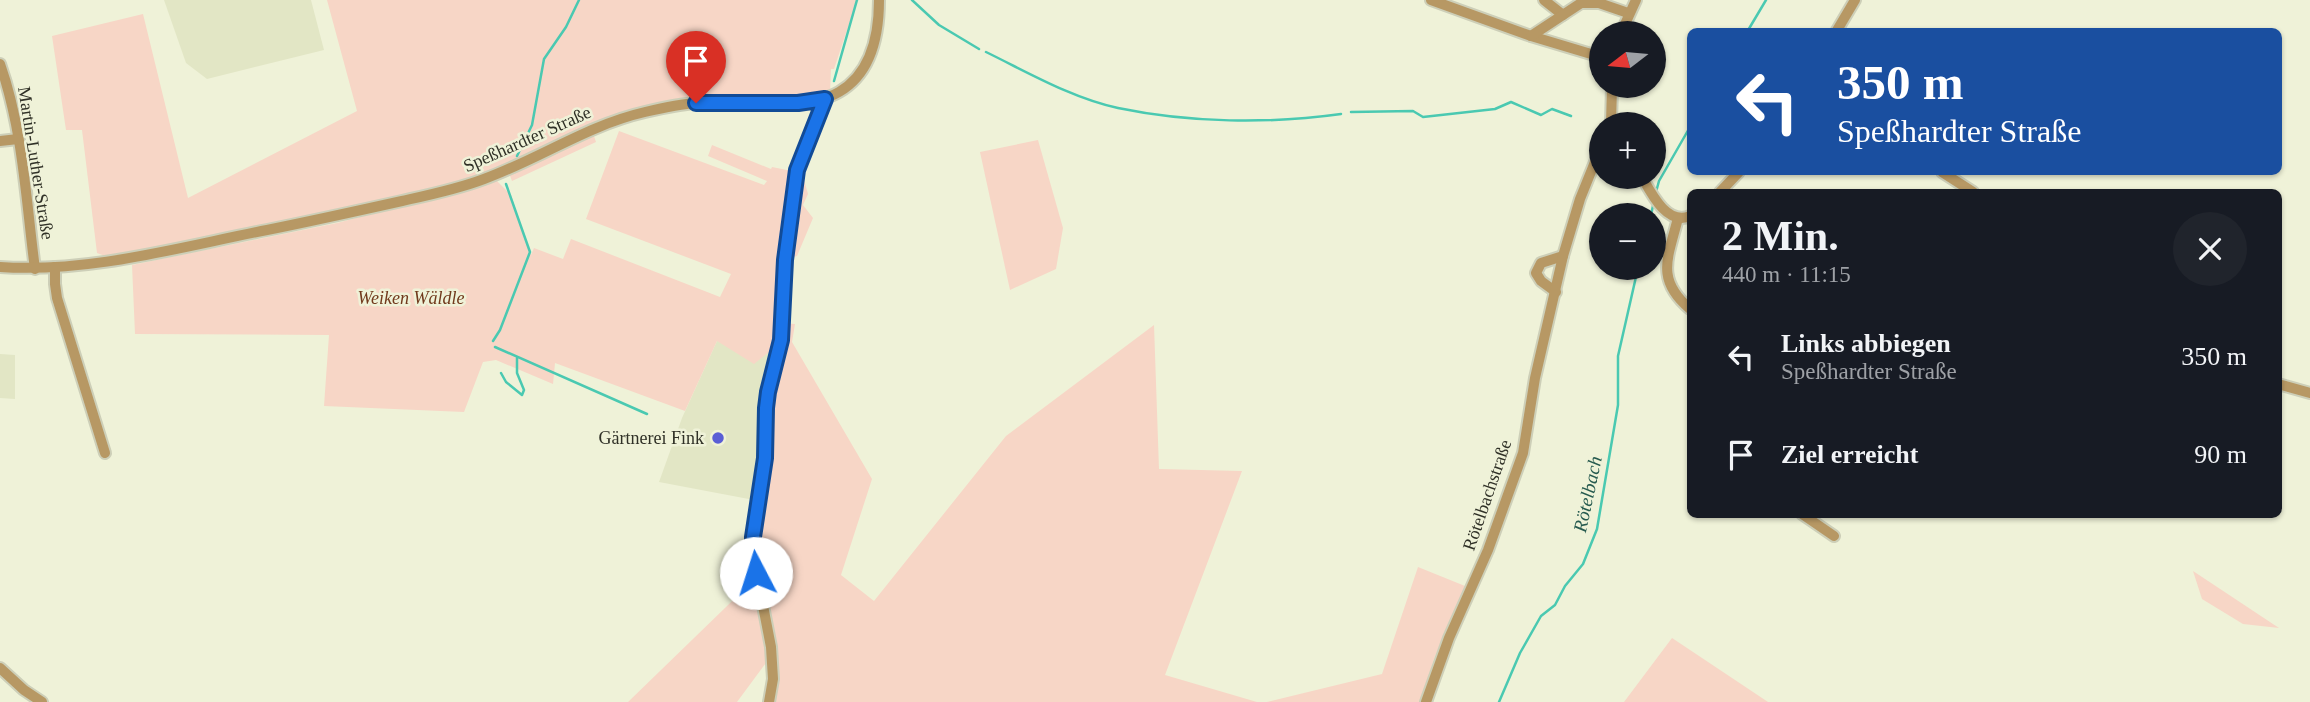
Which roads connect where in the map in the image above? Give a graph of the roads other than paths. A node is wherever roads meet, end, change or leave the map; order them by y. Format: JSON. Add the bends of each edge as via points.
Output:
{"nodes":[{"id":1,"x":879,"y":0,"type":"edge"},
{"id":2,"x":1431,"y":0,"type":"edge"},
{"id":3,"x":1544,"y":0,"type":"edge"},
{"id":4,"x":1636,"y":0,"type":"edge"},
{"id":5,"x":1855,"y":0,"type":"edge"},
{"id":6,"x":1628,"y":13,"type":"junction"},
{"id":7,"x":1563,"y":15,"type":"junction"},
{"id":8,"x":1625,"y":21,"type":"edge"},
{"id":9,"x":1838,"y":28,"type":"edge"},
{"id":10,"x":1531,"y":36,"type":"junction"},
{"id":11,"x":1589,"y":53,"type":"edge"},
{"id":12,"x":0,"y":64,"type":"edge"},
{"id":13,"x":825,"y":99,"type":"junction"},
{"id":14,"x":18,"y":139,"type":"junction"},
{"id":15,"x":0,"y":141,"type":"edge"},
{"id":16,"x":1736,"y":175,"type":"edge"},
{"id":17,"x":1947,"y":175,"type":"edge"},
{"id":18,"x":1589,"y":176,"type":"edge"},
{"id":19,"x":1649,"y":189,"type":"edge"},
{"id":20,"x":1723,"y":189,"type":"edge"},
{"id":21,"x":1968,"y":189,"type":"edge"},
{"id":22,"x":1687,"y":216,"type":"edge"},
{"id":23,"x":1678,"y":218,"type":"junction"},
{"id":24,"x":1563,"y":256,"type":"junction"},
{"id":25,"x":0,"y":267,"type":"edge"},
{"id":26,"x":55,"y":267,"type":"junction"},
{"id":27,"x":35,"y":269,"type":"junction"},
{"id":28,"x":1556,"y":292,"type":"junction"},
{"id":29,"x":1687,"y":306,"type":"edge"},
{"id":30,"x":2282,"y":385,"type":"edge"},
{"id":31,"x":2310,"y":393,"type":"edge"},
{"id":32,"x":105,"y":453,"type":"dead end"},
{"id":33,"x":1808,"y":518,"type":"edge"},
{"id":34,"x":1834,"y":536,"type":"dead end"},
{"id":35,"x":0,"y":668,"type":"edge"},
{"id":36,"x":42,"y":702,"type":"edge"},
{"id":37,"x":769,"y":702,"type":"edge"},
{"id":38,"x":1426,"y":702,"type":"edge"}],
"edges":[{"from":1,"to":13,"type":"street","name":"Speßhardter Straße","via":[[877,41],[869,60],[856,79]]},
{"from":2,"to":10,"type":"street"},
{"from":3,"to":7,"type":"street"},
{"from":4,"to":6,"type":"street"},
{"from":5,"to":9,"type":"street"},
{"from":6,"to":7,"type":"street","via":[[1599,3],[1581,3]]},
{"from":6,"to":8,"type":"street"},
{"from":7,"to":10,"type":"street"},
{"from":10,"to":11,"type":"street"},
{"from":12,"to":14,"type":"street","name":"Martin-Luther-Straße"},
{"from":13,"to":26,"type":"street","name":"Speßhardter Straße","via":[[669,107],[610,121],[468,185],[335,216]]},
{"from":13,"to":37,"type":"street","via":[[797,170],[785,260],[781,340],[768,392],[765,458],[753,537],[771,647]]},
{"from":14,"to":15,"type":"street"},
{"from":14,"to":27,"type":"street","name":"Martin-Luther-Straße"},
{"from":16,"to":20,"type":"street"},
{"from":17,"to":21,"type":"street"},
{"from":18,"to":24,"type":"street","name":"Rötelbachstraße"},
{"from":19,"to":23,"type":"street"},
{"from":22,"to":23,"type":"street"},
{"from":23,"to":29,"type":"street","via":[[1667,279]]},
{"from":24,"to":28,"type":"street","name":"Rötelbachstraße"},
{"from":24,"to":28,"type":"street","via":[[1541,264],[1536,272]]},
{"from":25,"to":27,"type":"street","name":"Speßhardter Straße"},
{"from":26,"to":27,"type":"street","name":"Speßhardter Straße"},
{"from":26,"to":32,"type":"street","via":[[57,298]]},
{"from":28,"to":38,"type":"street","name":"Rötelbachstraße","via":[[1523,453]]},
{"from":30,"to":31,"type":"street"},
{"from":33,"to":34,"type":"street"},
{"from":35,"to":36,"type":"street"}]}
